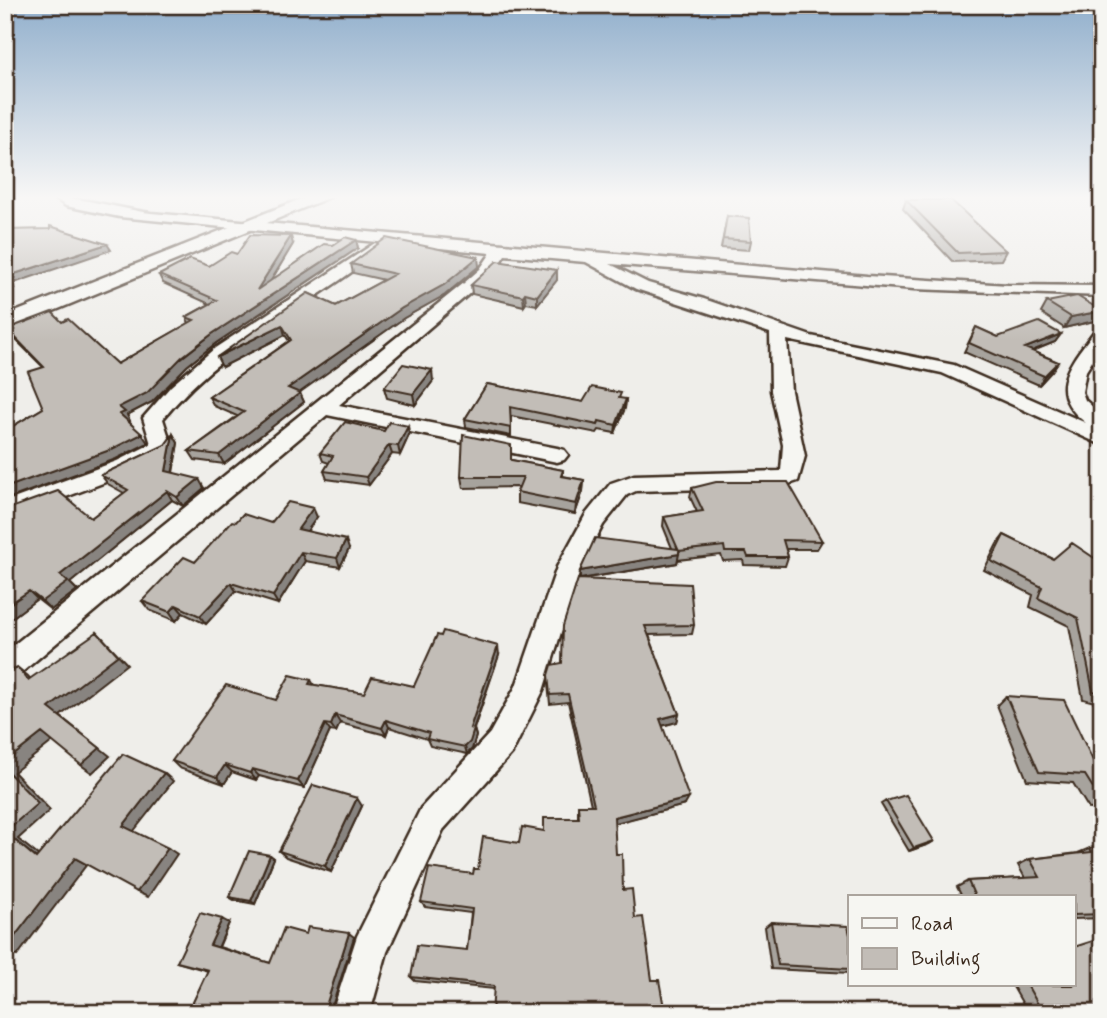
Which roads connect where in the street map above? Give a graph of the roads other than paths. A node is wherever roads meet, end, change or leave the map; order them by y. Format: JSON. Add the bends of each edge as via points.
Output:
{"nodes":[{"id":1,"x":205,"y":245,"type":"edge"},
{"id":2,"x":376,"y":245,"type":"edge"},
{"id":3,"x":448,"y":245,"type":"edge"},
{"id":4,"x":501,"y":249,"type":"junction"},
{"id":5,"x":588,"y":257,"type":"junction"},
{"id":6,"x":1102,"y":291,"type":"edge"},
{"id":7,"x":5,"y":324,"type":"edge"},
{"id":8,"x":778,"y":330,"type":"junction"},
{"id":9,"x":1102,"y":333,"type":"edge"},
{"id":10,"x":323,"y":408,"type":"junction"},
{"id":11,"x":1102,"y":425,"type":"edge"},
{"id":12,"x":1102,"y":438,"type":"edge"},
{"id":13,"x":557,"y":455,"type":"dead end"},
{"id":14,"x":5,"y":512,"type":"edge"},
{"id":15,"x":5,"y":669,"type":"edge"},
{"id":16,"x":351,"y":1013,"type":"edge"}],
"edges":[{"from":1,"to":7,"type":"street"},
{"from":2,"to":14,"type":"street","via":[[315,291],[245,335],[170,397],[153,418],[162,447],[108,474]]},
{"from":3,"to":4,"type":"street"},
{"from":4,"to":5,"type":"street"},
{"from":4,"to":10,"type":"street","via":[[486,272]]},
{"from":5,"to":6,"type":"street","via":[[839,279]]},
{"from":5,"to":8,"type":"street","via":[[623,279]]},
{"from":8,"to":12,"type":"street","via":[[834,348],[948,369]]},
{"from":8,"to":16,"type":"street","via":[[781,393],[795,468],[790,476],[780,480],[634,483],[619,489],[594,520],[569,567],[529,691],[501,743],[432,819],[370,949]]},
{"from":9,"to":11,"type":"street","via":[[1070,386],[1075,400]]},
{"from":10,"to":13,"type":"street"},
{"from":10,"to":15,"type":"street"}]}
